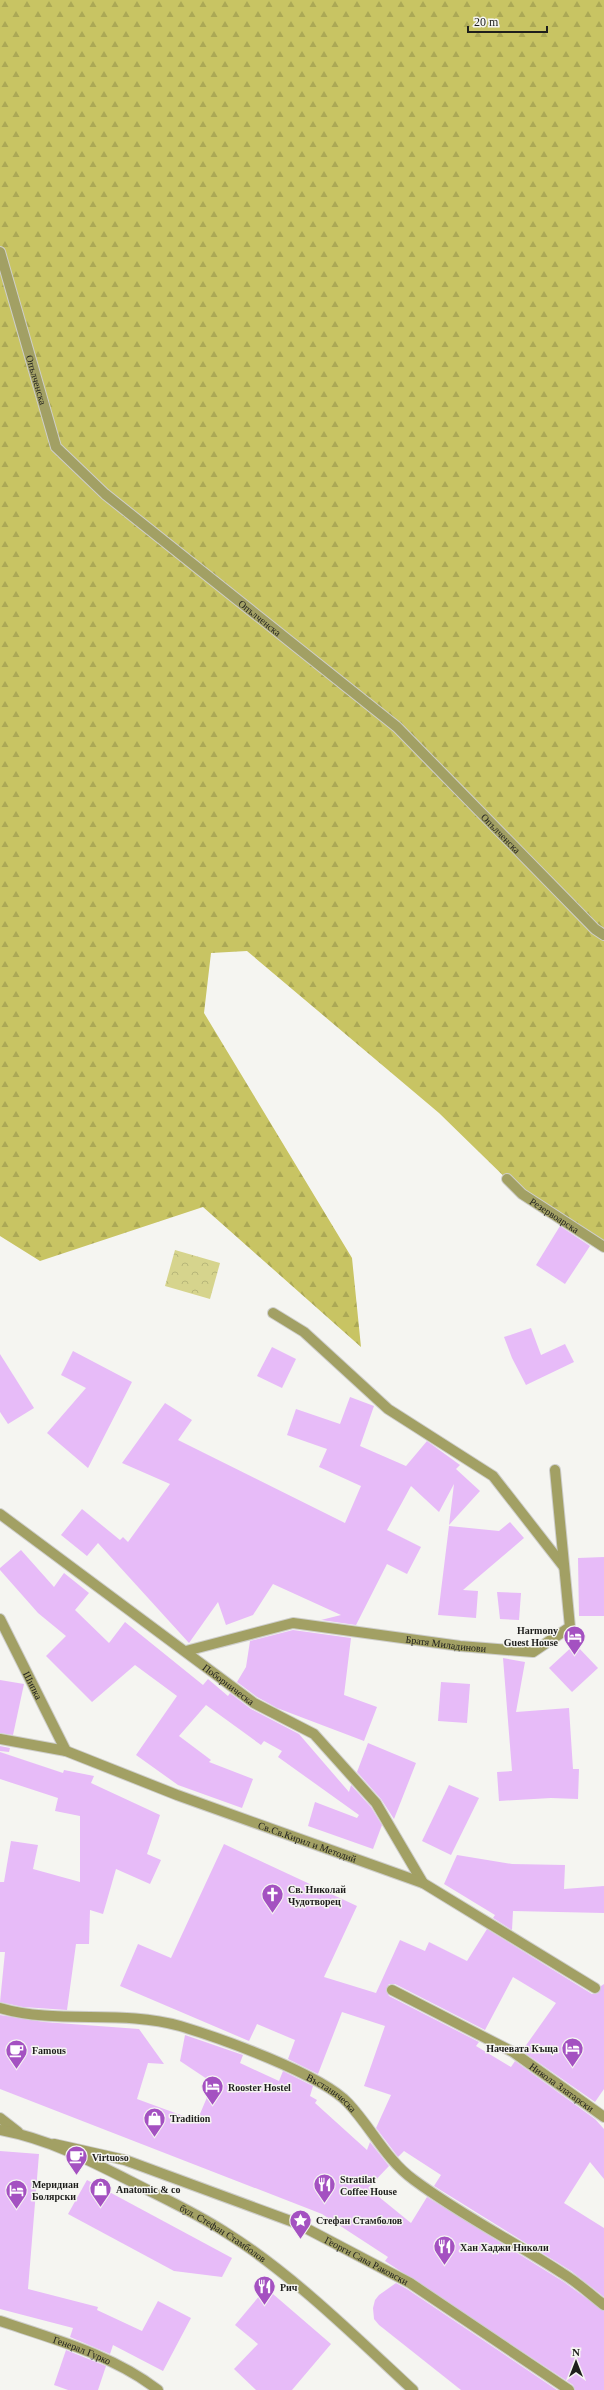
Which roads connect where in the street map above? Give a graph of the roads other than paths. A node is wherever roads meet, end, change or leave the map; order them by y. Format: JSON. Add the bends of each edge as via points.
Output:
{"nodes":[{"id":1,"x":0,"y":252,"type":"edge"},
{"id":2,"x":604,"y":934,"type":"edge"},
{"id":3,"x":507,"y":1179,"type":"dead end"},
{"id":4,"x":604,"y":1247,"type":"edge"},
{"id":5,"x":273,"y":1313,"type":"dead end"},
{"id":6,"x":554,"y":1470,"type":"dead end"},
{"id":7,"x":0,"y":1514,"type":"edge"},
{"id":8,"x":564,"y":1567,"type":"junction"},
{"id":9,"x":0,"y":1620,"type":"edge"},
{"id":10,"x":186,"y":1651,"type":"junction"},
{"id":11,"x":0,"y":1739,"type":"edge"},
{"id":12,"x":66,"y":1751,"type":"junction"},
{"id":13,"x":423,"y":1883,"type":"junction"},
{"id":14,"x":595,"y":1988,"type":"dead end"},
{"id":15,"x":392,"y":1990,"type":"dead end"},
{"id":16,"x":0,"y":2008,"type":"edge"},
{"id":17,"x":604,"y":2117,"type":"edge"},
{"id":18,"x":0,"y":2118,"type":"edge"},
{"id":19,"x":0,"y":2130,"type":"edge"},
{"id":20,"x":22,"y":2134,"type":"junction"},
{"id":21,"x":54,"y":2144,"type":"junction"},
{"id":22,"x":604,"y":2305,"type":"edge"},
{"id":23,"x":0,"y":2321,"type":"edge"},
{"id":24,"x":158,"y":2390,"type":"edge"},
{"id":25,"x":413,"y":2390,"type":"edge"},
{"id":26,"x":569,"y":2390,"type":"edge"}],
"edges":[{"from":1,"to":2,"type":"street","name":"Опълченска","via":[[56,447],[105,494],[397,727],[595,929]]},
{"from":3,"to":4,"type":"street","name":"Резервоарска","via":[[522,1194]]},
{"from":5,"to":8,"type":"street","via":[[304,1332],[388,1409],[493,1476]]},
{"from":6,"to":8,"type":"street","name":"Братя Миладинови"},
{"from":7,"to":10,"type":"street","name":"Поборническа"},
{"from":8,"to":10,"type":"street","name":"Братя Миладинови","via":[[570,1627],[533,1652],[460,1646],[293,1623]]},
{"from":9,"to":12,"type":"street","name":"Шипка"},
{"from":10,"to":13,"type":"street","name":"Поборническа","via":[[254,1703],[314,1734],[376,1803]]},
{"from":11,"to":12,"type":"street","name":"Св.Св.Кирил и Методий"},
{"from":12,"to":13,"type":"street","name":"Св.Св.Кирил и Методий","via":[[176,1795]]},
{"from":13,"to":14,"type":"street","name":"Св.Св.Кирил и Методий"},
{"from":15,"to":17,"type":"street","name":"Никола Златарски","via":[[512,2052]]},
{"from":16,"to":22,"type":"street","name":"Въстаническа","via":[[34,2016],[131,2017],[155,2020],[217,2039],[295,2070],[348,2102],[385,2150],[412,2179],[469,2217],[564,2274]]},
{"from":18,"to":20,"type":"street"},
{"from":19,"to":20,"type":"street","name":"бул. Стефан Стамболов"},
{"from":20,"to":21,"type":"street","name":"бул. Стефан Стамболов"},
{"from":21,"to":25,"type":"street","name":"бул. Стефан Стамболов","via":[[226,2232],[272,2265],[368,2347]]},
{"from":21,"to":26,"type":"street","name":"Георги Сава Раковски","via":[[125,2160],[296,2223],[410,2283]]},
{"from":23,"to":24,"type":"street","name":"Генерал Гурко","via":[[71,2344],[140,2376]]}]}
